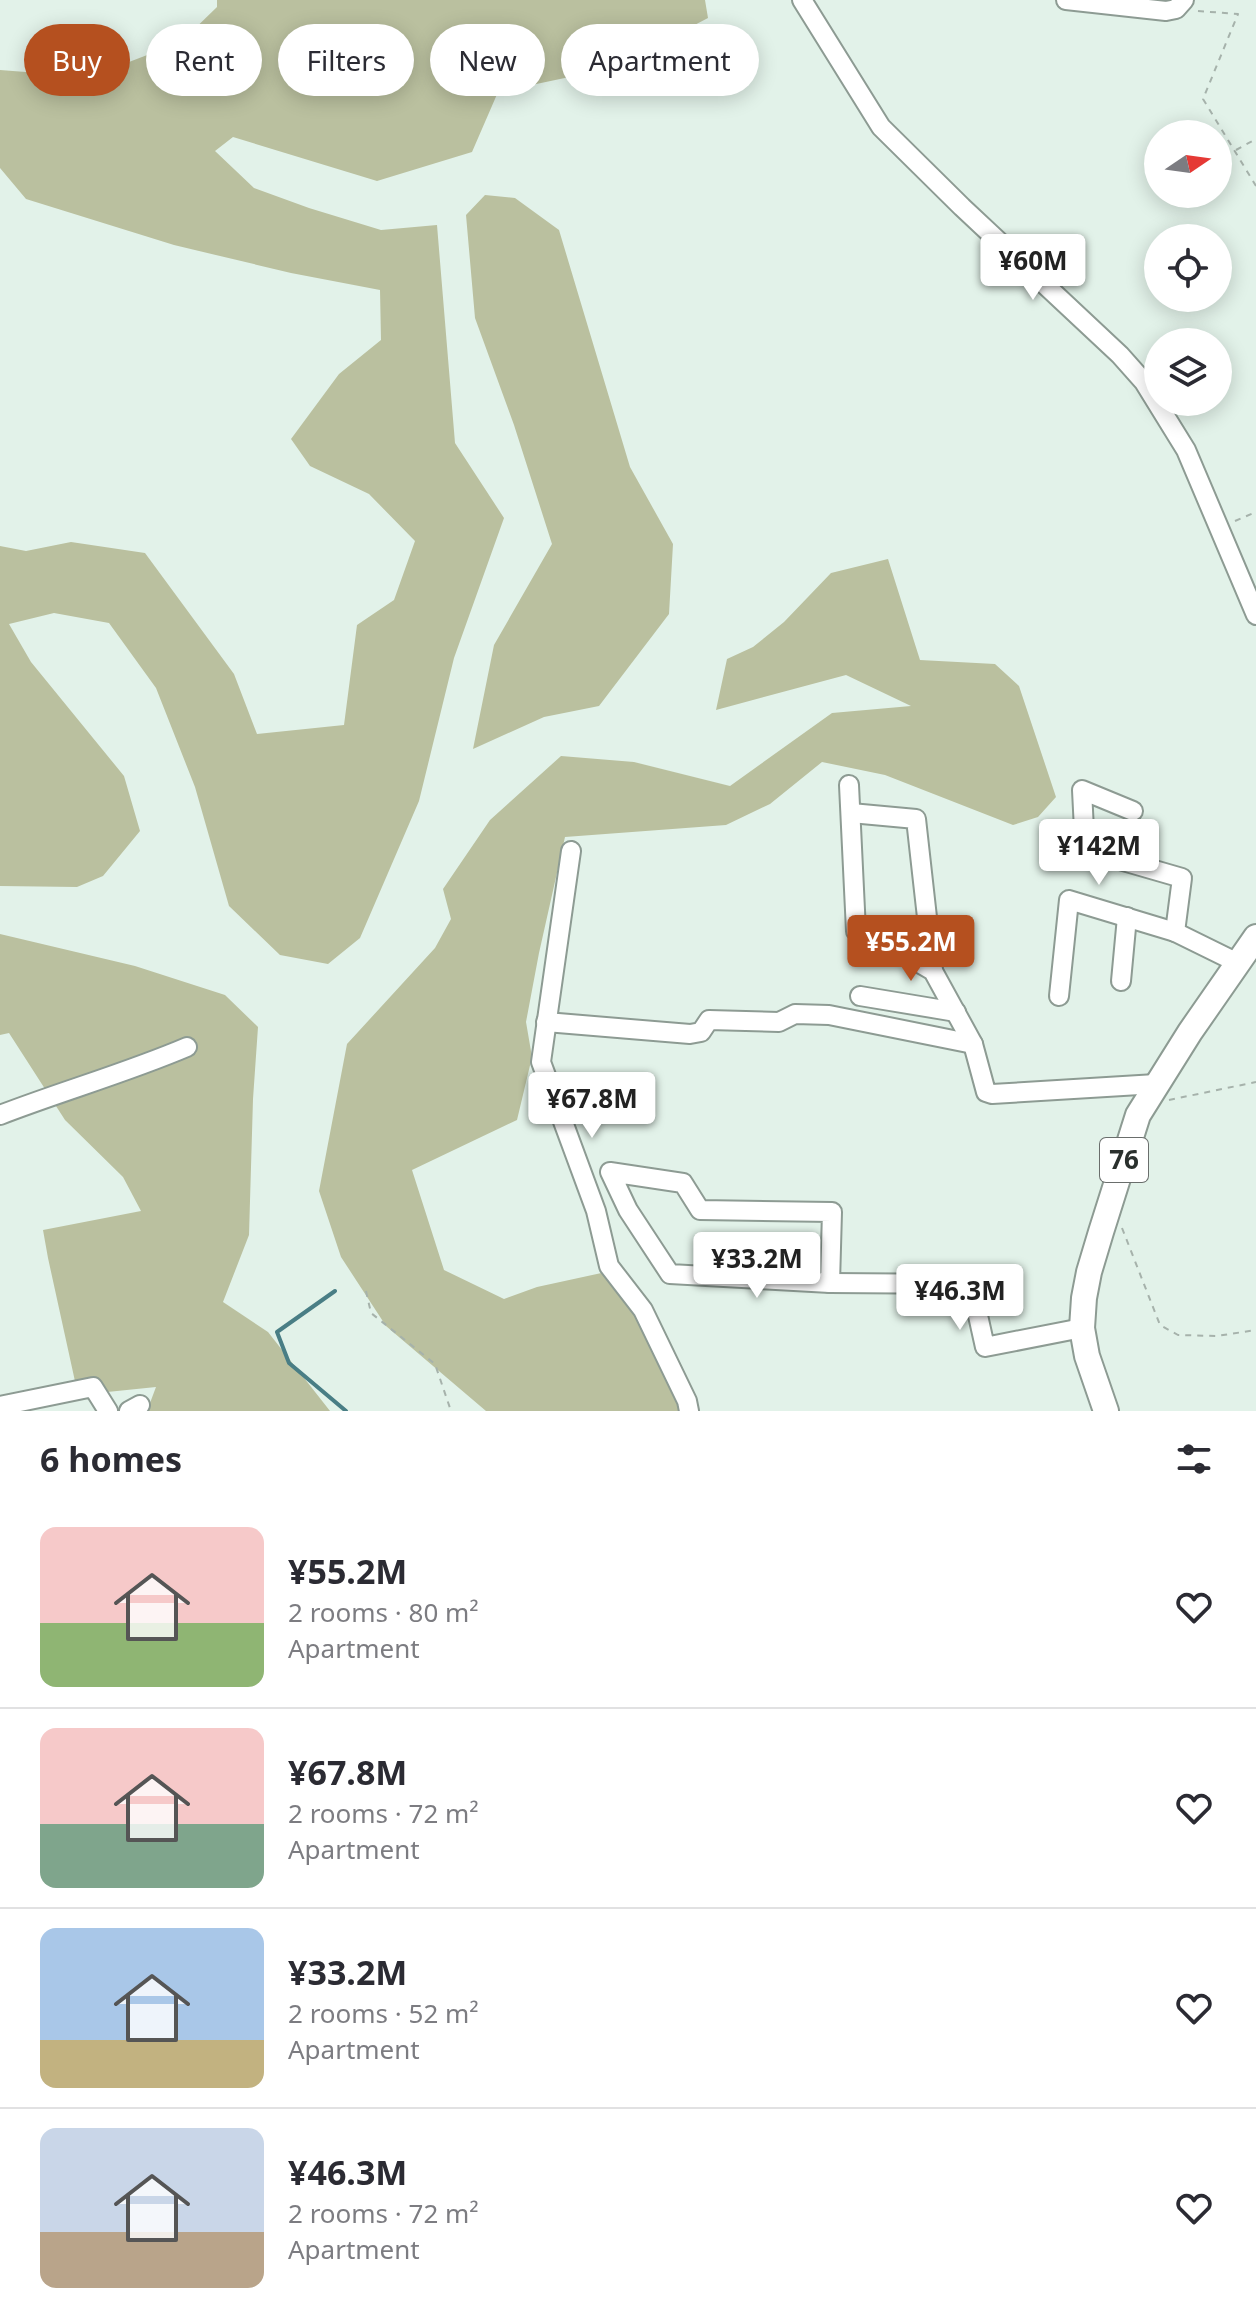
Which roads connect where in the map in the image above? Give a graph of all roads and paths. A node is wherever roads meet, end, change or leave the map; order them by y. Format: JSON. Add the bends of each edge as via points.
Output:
{"nodes":[{"id":1,"x":802,"y":0,"type":"edge"},
{"id":2,"x":1066,"y":0,"type":"edge"},
{"id":3,"x":1180,"y":4,"type":"edge"},
{"id":4,"x":1256,"y":139,"type":"edge"},
{"id":5,"x":1235,"y":151,"type":"junction"},
{"id":6,"x":1256,"y":186,"type":"edge"},
{"id":7,"x":1256,"y":512,"type":"edge"},
{"id":8,"x":1219,"y":528,"type":"junction"},
{"id":9,"x":1256,"y":615,"type":"edge"},
{"id":10,"x":849,"y":785,"type":"dead end"},
{"id":11,"x":1133,"y":811,"type":"dead end"},
{"id":12,"x":851,"y":813,"type":"junction"},
{"id":13,"x":571,"y":851,"type":"dead end"},
{"id":14,"x":1127,"y":917,"type":"junction"},
{"id":15,"x":1175,"y":932,"type":"junction"},
{"id":16,"x":1256,"y":937,"type":"edge"},
{"id":17,"x":1238,"y":963,"type":"junction"},
{"id":18,"x":933,"y":971,"type":"junction"},
{"id":19,"x":1121,"y":981,"type":"dead end"},
{"id":20,"x":860,"y":996,"type":"dead end"},
{"id":21,"x":1059,"y":996,"type":"dead end"},
{"id":22,"x":956,"y":1012,"type":"junction"},
{"id":23,"x":546,"y":1022,"type":"junction"},
{"id":24,"x":973,"y":1044,"type":"junction"},
{"id":25,"x":187,"y":1047,"type":"dead end"},
{"id":26,"x":1256,"y":1082,"type":"edge"},
{"id":27,"x":1153,"y":1090,"type":"junction"},
{"id":28,"x":0,"y":1115,"type":"edge"},
{"id":29,"x":1122,"y":1228,"type":"dead end"},
{"id":30,"x":830,"y":1283,"type":"junction"},
{"id":31,"x":366,"y":1291,"type":"dead end"},
{"id":32,"x":1082,"y":1328,"type":"junction"},
{"id":33,"x":1256,"y":1330,"type":"edge"},
{"id":34,"x":0,"y":1406,"type":"edge"},
{"id":35,"x":108,"y":1411,"type":"edge"},
{"id":36,"x":451,"y":1411,"type":"edge"},
{"id":37,"x":689,"y":1411,"type":"edge"},
{"id":38,"x":1106,"y":1411,"type":"edge"}],
"edges":[{"from":1,"to":8,"type":"street","via":[[881,127],[1144,382],[1186,450]]},
{"from":2,"to":3,"type":"street","via":[[1166,11]]},
{"from":3,"to":5,"type":"path","via":[[1238,14],[1203,99]]},
{"from":4,"to":5,"type":"path"},
{"from":5,"to":6,"type":"path"},
{"from":7,"to":8,"type":"path"},
{"from":8,"to":9,"type":"street"},
{"from":10,"to":12,"type":"street"},
{"from":11,"to":15,"type":"street","via":[[1082,790],[1085,850],[1182,878]]},
{"from":12,"to":18,"type":"street","via":[[856,931]]},
{"from":12,"to":18,"type":"street","via":[[916,819]]},
{"from":13,"to":23,"type":"street"},
{"from":14,"to":15,"type":"street"},
{"from":14,"to":19,"type":"street"},
{"from":14,"to":21,"type":"street","via":[[1069,900]]},
{"from":15,"to":17,"type":"street"},
{"from":16,"to":17,"type":"main road","number":"76"},
{"from":17,"to":27,"type":"main road","number":"76"},
{"from":18,"to":22,"type":"street"},
{"from":20,"to":22,"type":"street"},
{"from":22,"to":24,"type":"street"},
{"from":23,"to":24,"type":"street","via":[[690,1034],[701,1032],[709,1020],[779,1022],[795,1014],[829,1015]]},
{"from":23,"to":37,"type":"street","via":[[541,1062],[596,1211],[609,1266],[643,1310]]},
{"from":24,"to":27,"type":"street","via":[[986,1092],[992,1094]]},
{"from":25,"to":28,"type":"street"},
{"from":26,"to":27,"type":"path","via":[[1163,1101]]},
{"from":27,"to":32,"type":"main road","number":"76","via":[[1138,1115],[1089,1272]]},
{"from":29,"to":33,"type":"path","via":[[1160,1325],[1178,1335]]},
{"from":30,"to":30,"type":"street","via":[[832,1212],[700,1210],[683,1183],[610,1172],[670,1274]]},
{"from":30,"to":32,"type":"street","via":[[971,1284],[985,1347]]},
{"from":31,"to":36,"type":"path","via":[[371,1313],[435,1364]]},
{"from":32,"to":38,"type":"main road","number":"76"},
{"from":34,"to":35,"type":"street","via":[[93,1387]]}]}
